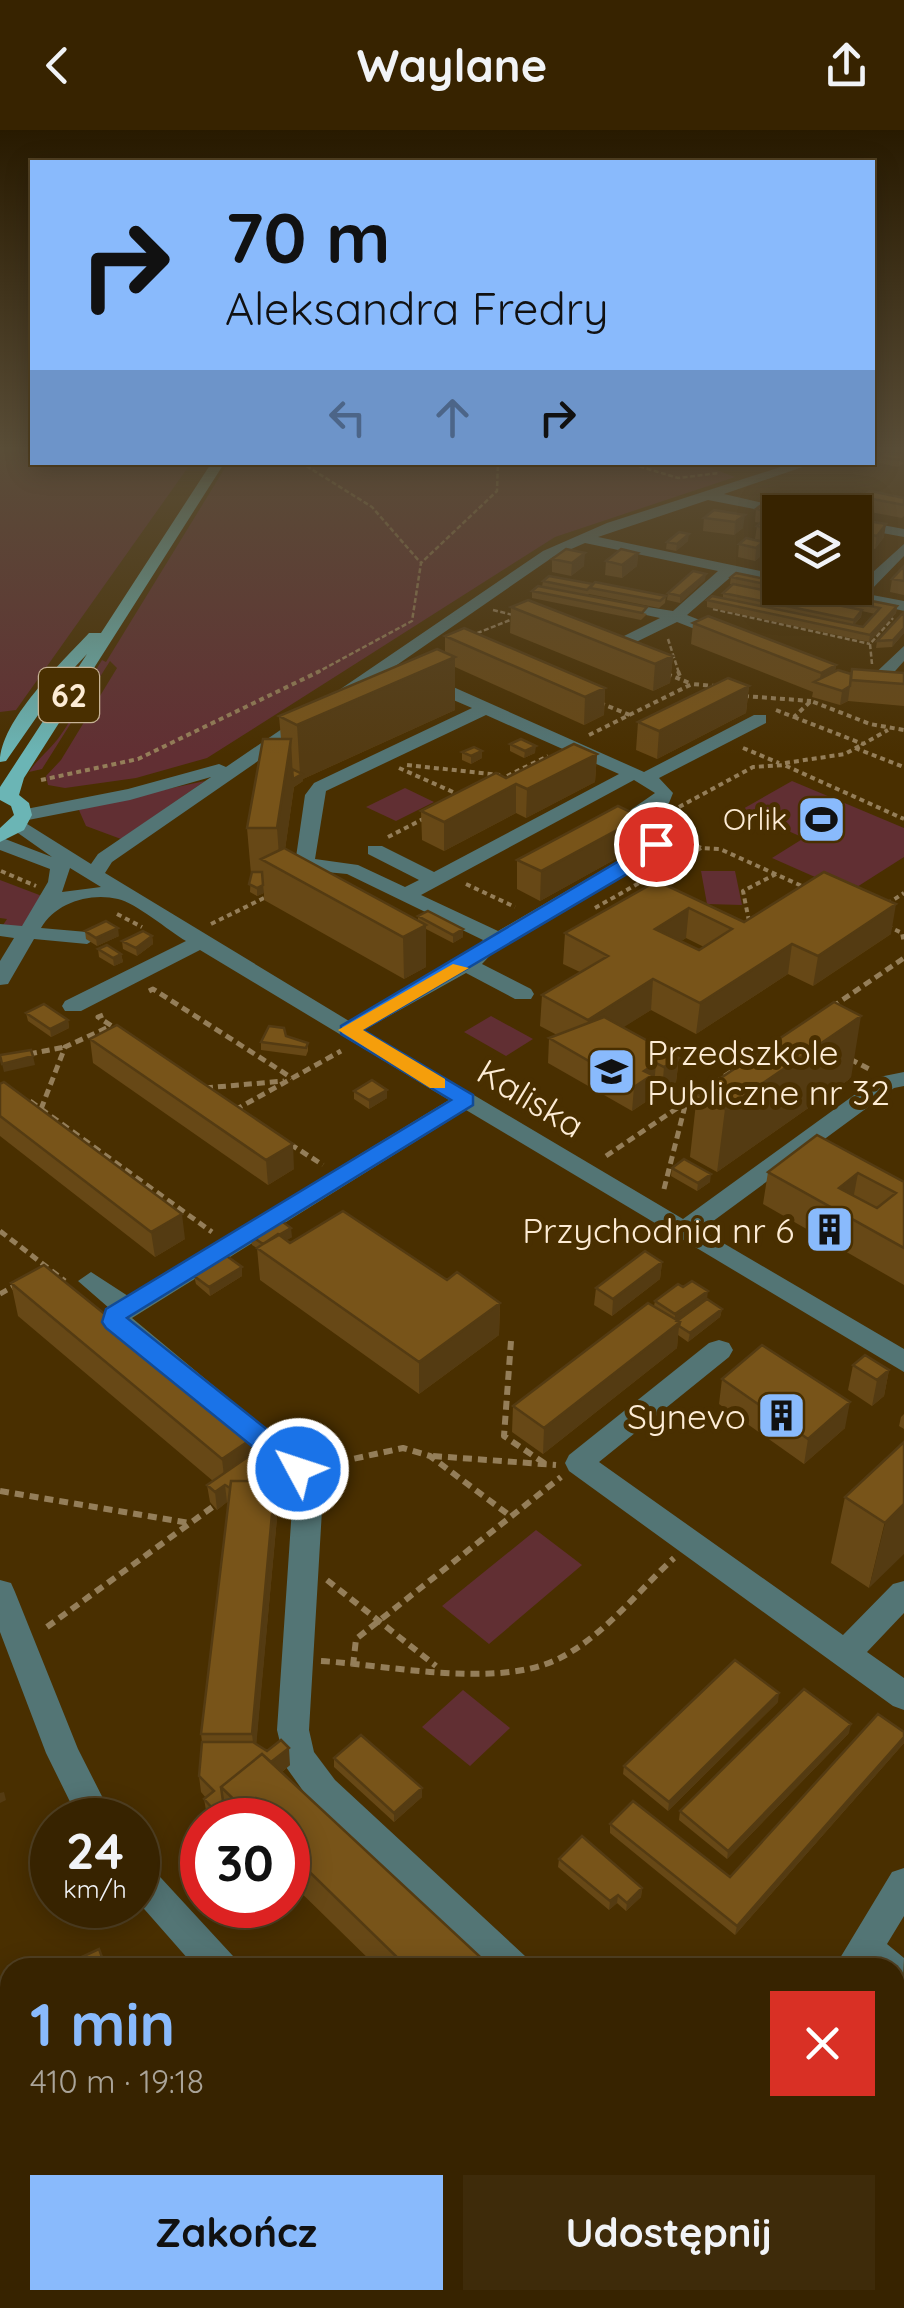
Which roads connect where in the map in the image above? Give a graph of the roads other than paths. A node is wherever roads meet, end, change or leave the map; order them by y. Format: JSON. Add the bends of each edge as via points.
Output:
{"nodes":[{"id":1,"x":161,"y":552,"type":"edge"},
{"id":2,"x":556,"y":552,"type":"edge"},
{"id":3,"x":645,"y":552,"type":"edge"},
{"id":4,"x":900,"y":552,"type":"edge"},
{"id":5,"x":730,"y":570,"type":"junction"},
{"id":6,"x":762,"y":576,"type":"edge"},
{"id":7,"x":872,"y":580,"type":"edge"},
{"id":8,"x":133,"y":596,"type":"junction"},
{"id":9,"x":596,"y":600,"type":"edge"},
{"id":10,"x":872,"y":600,"type":"edge"},
{"id":11,"x":903,"y":608,"type":"edge"},
{"id":12,"x":676,"y":616,"type":"junction"},
{"id":13,"x":737,"y":640,"type":"edge"},
{"id":14,"x":622,"y":643,"type":"edge"},
{"id":15,"x":904,"y":650,"type":"edge"},
{"id":16,"x":385,"y":664,"type":"junction"},
{"id":17,"x":873,"y":678,"type":"junction"},
{"id":18,"x":852,"y":682,"type":"edge"},
{"id":19,"x":904,"y":686,"type":"edge"},
{"id":20,"x":486,"y":708,"type":"junction"},
{"id":21,"x":760,"y":719,"type":"dead end"},
{"id":22,"x":23,"y":724,"type":"junction"},
{"id":23,"x":0,"y":737,"type":"edge"},
{"id":24,"x":269,"y":746,"type":"junction"},
{"id":25,"x":0,"y":757,"type":"edge"},
{"id":26,"x":640,"y":776,"type":"junction"},
{"id":27,"x":12,"y":811,"type":"edge"},
{"id":28,"x":0,"y":843,"type":"edge"},
{"id":29,"x":375,"y":850,"type":"dead end"},
{"id":30,"x":54,"y":864,"type":"junction"},
{"id":31,"x":0,"y":870,"type":"edge"},
{"id":32,"x":95,"y":872,"type":"junction"},
{"id":33,"x":434,"y":880,"type":"junction"},
{"id":34,"x":404,"y":896,"type":"junction"},
{"id":35,"x":117,"y":902,"type":"junction"},
{"id":36,"x":40,"y":912,"type":"junction"},
{"id":37,"x":0,"y":930,"type":"edge"},
{"id":38,"x":27,"y":932,"type":"junction"},
{"id":39,"x":199,"y":938,"type":"junction"},
{"id":40,"x":498,"y":940,"type":"junction"},
{"id":41,"x":466,"y":964,"type":"junction"},
{"id":42,"x":141,"y":971,"type":"junction"},
{"id":43,"x":0,"y":979,"type":"edge"},
{"id":44,"x":523,"y":994,"type":"dead end"},
{"id":45,"x":73,"y":1006,"type":"dead end"},
{"id":46,"x":345,"y":1040,"type":"junction"},
{"id":47,"x":898,"y":1079,"type":"edge"},
{"id":48,"x":466,"y":1100,"type":"junction"},
{"id":49,"x":684,"y":1230,"type":"junction"},
{"id":50,"x":82,"y":1284,"type":"road end"},
{"id":51,"x":126,"y":1308,"type":"junction"},
{"id":52,"x":719,"y":1350,"type":"dead end"},
{"id":53,"x":904,"y":1362,"type":"edge"},
{"id":54,"x":0,"y":1592,"type":"edge"},
{"id":55,"x":904,"y":1593,"type":"edge"},
{"id":56,"x":846,"y":1652,"type":"junction"},
{"id":57,"x":904,"y":1696,"type":"edge"},
{"id":58,"x":86,"y":1798,"type":"edge"},
{"id":59,"x":904,"y":1884,"type":"edge"},
{"id":60,"x":160,"y":1902,"type":"edge"},
{"id":61,"x":211,"y":1958,"type":"edge"},
{"id":62,"x":501,"y":1958,"type":"edge"},
{"id":63,"x":877,"y":1958,"type":"edge"}],
"edges":[{"from":1,"to":8,"type":"main road","number":"62"},
{"from":2,"to":16,"type":"street"},
{"from":3,"to":5,"type":"street"},
{"from":4,"to":7,"type":"street"},
{"from":5,"to":6,"type":"street"},
{"from":5,"to":12,"type":"street"},
{"from":8,"to":22,"type":"main road","number":"62","via":[[54,678]]},
{"from":8,"to":27,"type":"main road","number":"62","via":[[15,778]]},
{"from":9,"to":12,"type":"street"},
{"from":10,"to":11,"type":"street"},
{"from":12,"to":13,"type":"street"},
{"from":12,"to":14,"type":"street"},
{"from":15,"to":17,"type":"street"},
{"from":16,"to":20,"type":"street"},
{"from":16,"to":24,"type":"street"},
{"from":17,"to":18,"type":"street"},
{"from":17,"to":19,"type":"street"},
{"from":20,"to":26,"type":"street"},
{"from":20,"to":34,"type":"street","via":[[328,781],[314,795],[305,864],[351,869]]},
{"from":21,"to":26,"type":"street"},
{"from":22,"to":23,"type":"main road"},
{"from":22,"to":25,"type":"main road","number":"62"},
{"from":24,"to":27,"type":"street","via":[[169,784]]},
{"from":24,"to":32,"type":"street","via":[[105,858]]},
{"from":26,"to":33,"type":"street"},
{"from":26,"to":40,"type":"street","via":[[663,796],[632,824],[655,842],[655,850]]},
{"from":27,"to":32,"type":"street","name":"Kaliska"},
{"from":28,"to":30,"type":"street","name":"Kaliska"},
{"from":29,"to":33,"type":"street"},
{"from":30,"to":31,"type":"street"},
{"from":30,"to":35,"type":"street","name":"Kaliska"},
{"from":30,"to":36,"type":"street","via":[[52,892]]},
{"from":32,"to":35,"type":"street","name":"Kaliska"},
{"from":33,"to":34,"type":"street"},
{"from":34,"to":40,"type":"street","via":[[433,904]]},
{"from":35,"to":36,"type":"street","via":[[73,894]]},
{"from":35,"to":39,"type":"street","name":"Kaliska"},
{"from":36,"to":38,"type":"street"},
{"from":37,"to":38,"type":"street"},
{"from":38,"to":42,"type":"street","via":[[93,942]]},
{"from":38,"to":43,"type":"street"},
{"from":39,"to":42,"type":"street"},
{"from":39,"to":46,"type":"street","name":"Kaliska"},
{"from":40,"to":41,"type":"street"},
{"from":41,"to":44,"type":"street"},
{"from":41,"to":46,"type":"street"},
{"from":42,"to":45,"type":"street"},
{"from":46,"to":48,"type":"street","name":"Kaliska"},
{"from":47,"to":49,"type":"street"},
{"from":48,"to":49,"type":"street","name":"Kaliska"},
{"from":48,"to":51,"type":"street"},
{"from":49,"to":53,"type":"street","name":"Kaliska"},
{"from":50,"to":51,"type":"street"},
{"from":51,"to":62,"type":"street","via":[[114,1322],[300,1471],[308,1485],[294,1743],[312,1779]]},
{"from":52,"to":56,"type":"street","via":[[564,1465],[692,1542]]},
{"from":54,"to":58,"type":"street"},
{"from":55,"to":56,"type":"street"},
{"from":56,"to":57,"type":"street"},
{"from":59,"to":63,"type":"street"},
{"from":60,"to":61,"type":"street"}]}
